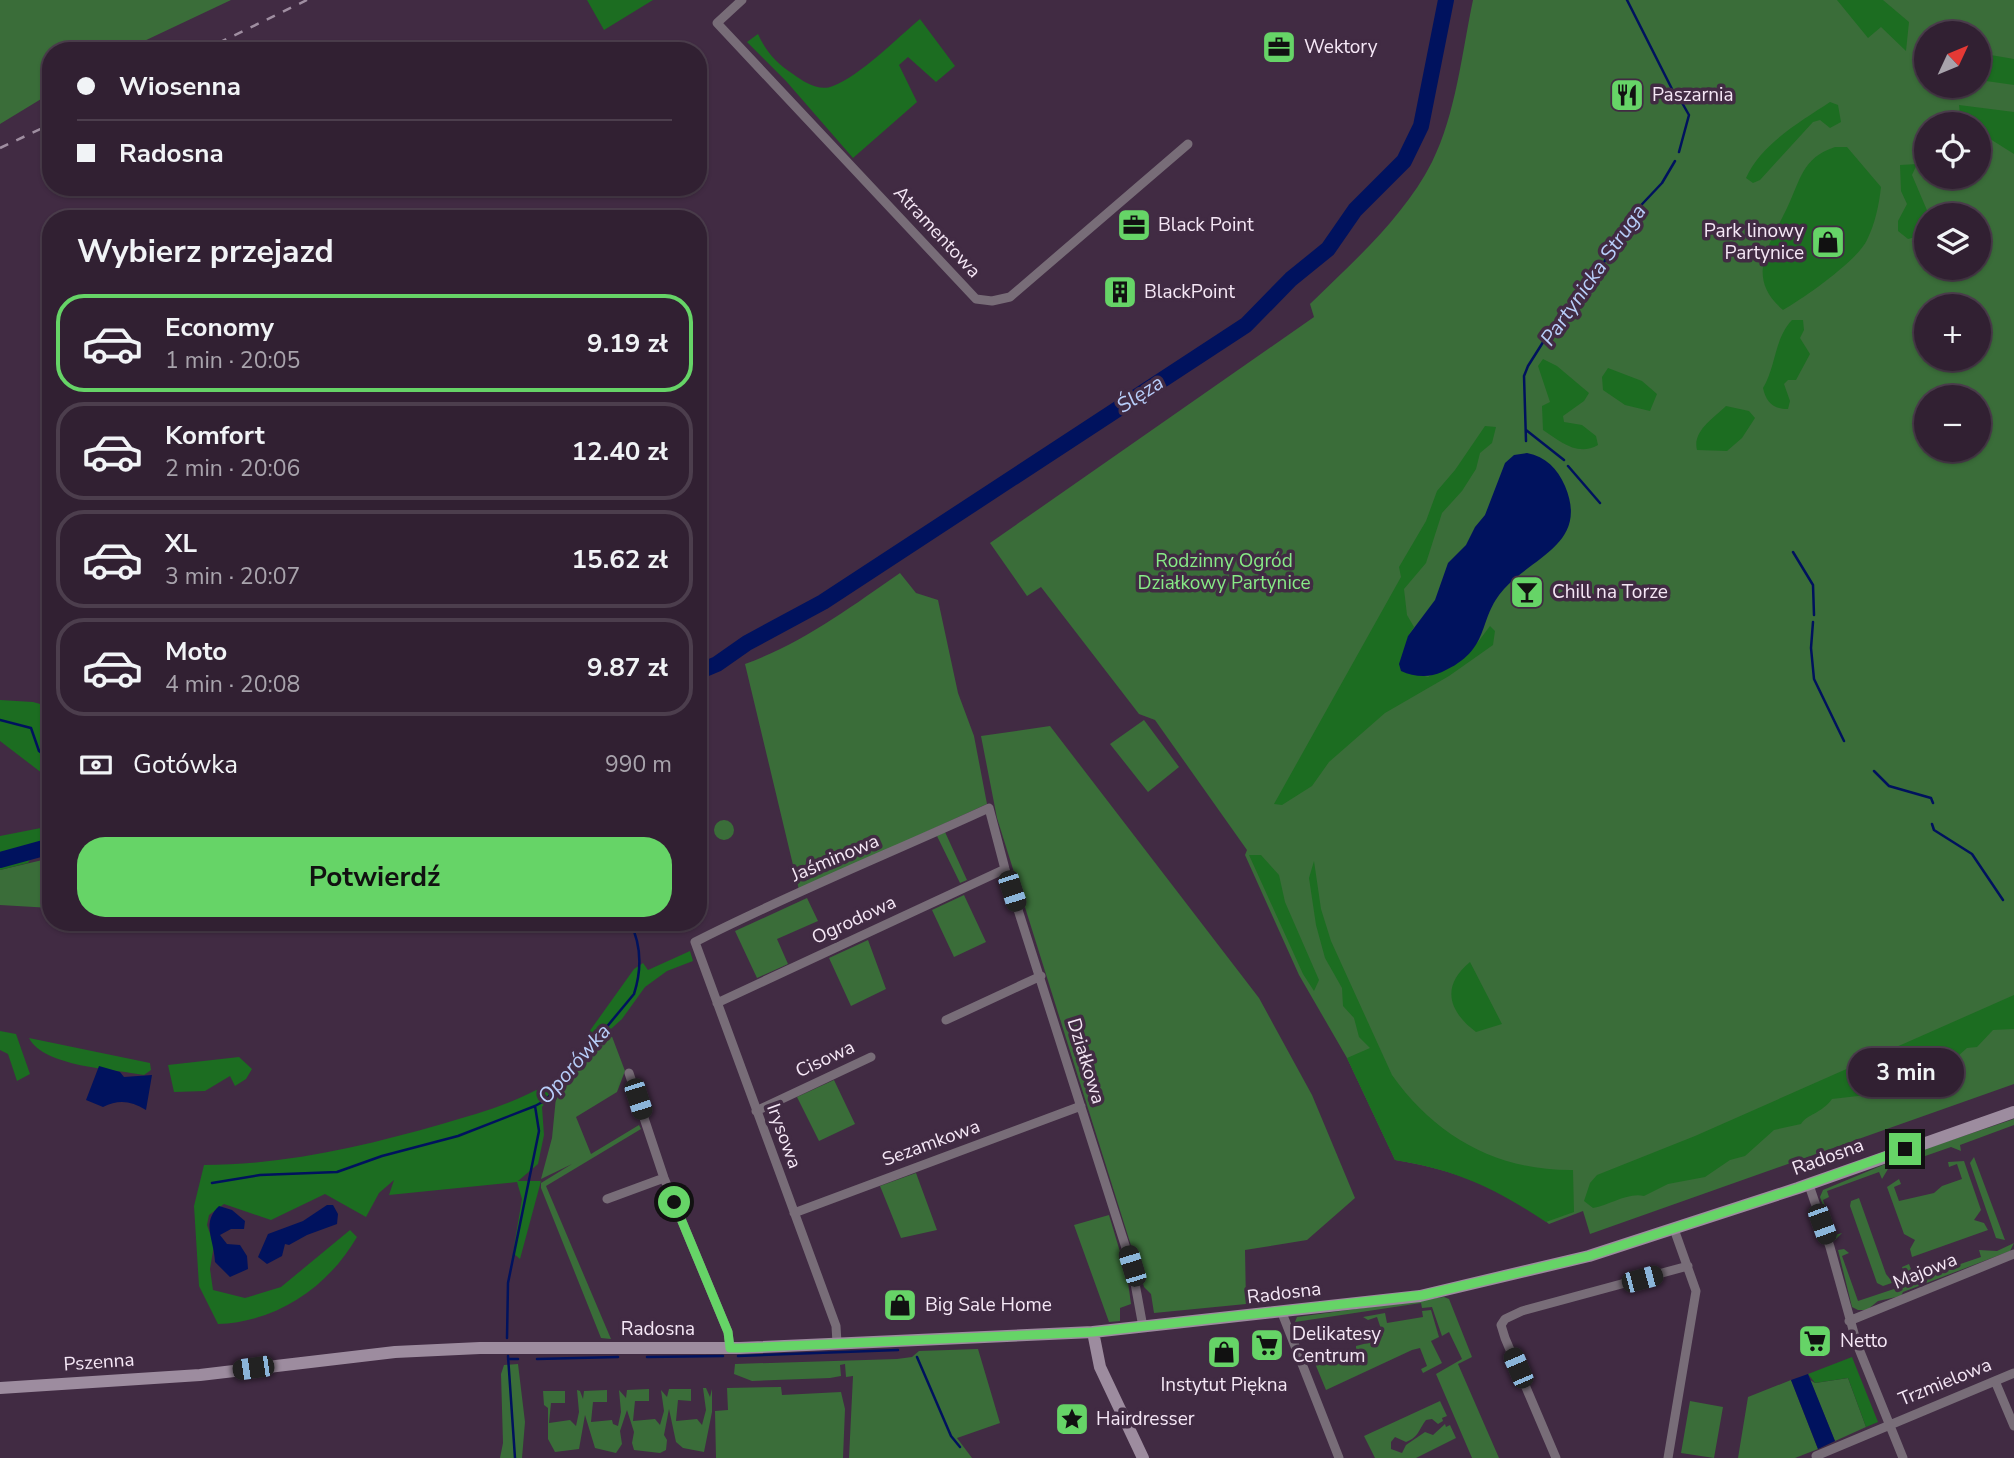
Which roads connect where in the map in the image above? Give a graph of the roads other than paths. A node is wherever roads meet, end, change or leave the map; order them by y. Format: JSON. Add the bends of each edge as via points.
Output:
{"nodes":[{"id":1,"x":742,"y":0,"type":"edge"},
{"id":2,"x":1188,"y":144,"type":"dead end"},
{"id":3,"x":989,"y":808,"type":"joint"},
{"id":4,"x":1005,"y":870,"type":"junction"},
{"id":5,"x":695,"y":942,"type":"joint"},
{"id":6,"x":1041,"y":976,"type":"junction"},
{"id":7,"x":717,"y":1003,"type":"junction"},
{"id":8,"x":947,"y":1020,"type":"dead end"},
{"id":9,"x":871,"y":1057,"type":"dead end"},
{"id":10,"x":629,"y":1073,"type":"dead end"},
{"id":11,"x":1081,"y":1106,"type":"junction"},
{"id":12,"x":756,"y":1111,"type":"junction"},
{"id":13,"x":2014,"y":1112,"type":"edge"},
{"id":14,"x":664,"y":1178,"type":"junction"},
{"id":15,"x":1809,"y":1185,"type":"junction"},
{"id":16,"x":607,"y":1199,"type":"dead end"},
{"id":17,"x":794,"y":1213,"type":"junction"},
{"id":18,"x":1674,"y":1229,"type":"junction"},
{"id":19,"x":2014,"y":1254,"type":"edge"},
{"id":20,"x":1688,"y":1266,"type":"junction"},
{"id":21,"x":1282,"y":1312,"type":"junction"},
{"id":22,"x":1849,"y":1321,"type":"junction"},
{"id":23,"x":1143,"y":1327,"type":"junction"},
{"id":24,"x":1093,"y":1332,"type":"junction"},
{"id":25,"x":837,"y":1343,"type":"junction"},
{"id":26,"x":730,"y":1348,"type":"junction"},
{"id":27,"x":2014,"y":1373,"type":"edge"},
{"id":28,"x":200,"y":1375,"type":"joint"},
{"id":29,"x":1996,"y":1381,"type":"junction"},
{"id":30,"x":0,"y":1388,"type":"edge"},
{"id":31,"x":1890,"y":1424,"type":"junction"},
{"id":32,"x":2014,"y":1426,"type":"edge"},
{"id":33,"x":1816,"y":1457,"type":"edge"},
{"id":34,"x":1143,"y":1458,"type":"edge"},
{"id":35,"x":1339,"y":1458,"type":"edge"},
{"id":36,"x":1556,"y":1458,"type":"edge"},
{"id":37,"x":1668,"y":1458,"type":"edge"},
{"id":38,"x":1903,"y":1458,"type":"edge"}],
"edges":[{"from":1,"to":2,"type":"street","name":"Atramentowa","via":[[718,23],[976,299],[992,302],[1010,297]]},
{"from":3,"to":4,"type":"street","name":"Działkowa"},
{"from":3,"to":5,"type":"street","name":"Jaśminowa","via":[[767,905]]},
{"from":4,"to":6,"type":"street","name":"Działkowa"},
{"from":4,"to":7,"type":"street","name":"Ogrodowa"},
{"from":5,"to":7,"type":"street","name":"Irysowa"},
{"from":6,"to":8,"type":"street"},
{"from":6,"to":11,"type":"street","name":"Działkowa"},
{"from":7,"to":12,"type":"street","name":"Irysowa"},
{"from":9,"to":12,"type":"street","name":"Cisowa"},
{"from":10,"to":14,"type":"street"},
{"from":11,"to":17,"type":"street","name":"Sezamkowa"},
{"from":11,"to":23,"type":"street","name":"Działkowa","via":[[1132,1266]]},
{"from":12,"to":17,"type":"street","name":"Irysowa"},
{"from":13,"to":15,"type":"street","name":"Radosna"},
{"from":14,"to":16,"type":"street"},
{"from":14,"to":26,"type":"street","via":[[728,1332]]},
{"from":15,"to":18,"type":"street","name":"Radosna"},
{"from":15,"to":22,"type":"street"},
{"from":17,"to":25,"type":"street","name":"Irysowa","via":[[836,1326]]},
{"from":18,"to":20,"type":"street"},
{"from":18,"to":21,"type":"street","name":"Radosna","via":[[1585,1258],[1444,1291]]},
{"from":19,"to":22,"type":"street","name":"Majowa"},
{"from":20,"to":36,"type":"street","via":[[1505,1319],[1501,1325],[1505,1338]]},
{"from":20,"to":37,"type":"street","via":[[1696,1290]]},
{"from":21,"to":23,"type":"street","name":"Radosna"},
{"from":21,"to":35,"type":"street"},
{"from":22,"to":31,"type":"street"},
{"from":23,"to":24,"type":"street","name":"Radosna"},
{"from":24,"to":25,"type":"street","name":"Radosna"},
{"from":24,"to":34,"type":"street","via":[[1100,1367]]},
{"from":25,"to":26,"type":"street","name":"Radosna"},
{"from":26,"to":28,"type":"street","name":"Radosna","via":[[395,1352]]},
{"from":27,"to":29,"type":"street","name":"Trzmielowa"},
{"from":28,"to":30,"type":"street","name":"Pszenna"},
{"from":29,"to":31,"type":"street","name":"Trzmielowa"},
{"from":29,"to":32,"type":"street"},
{"from":31,"to":33,"type":"street","name":"Trzmielowa"},
{"from":31,"to":38,"type":"street"}]}
